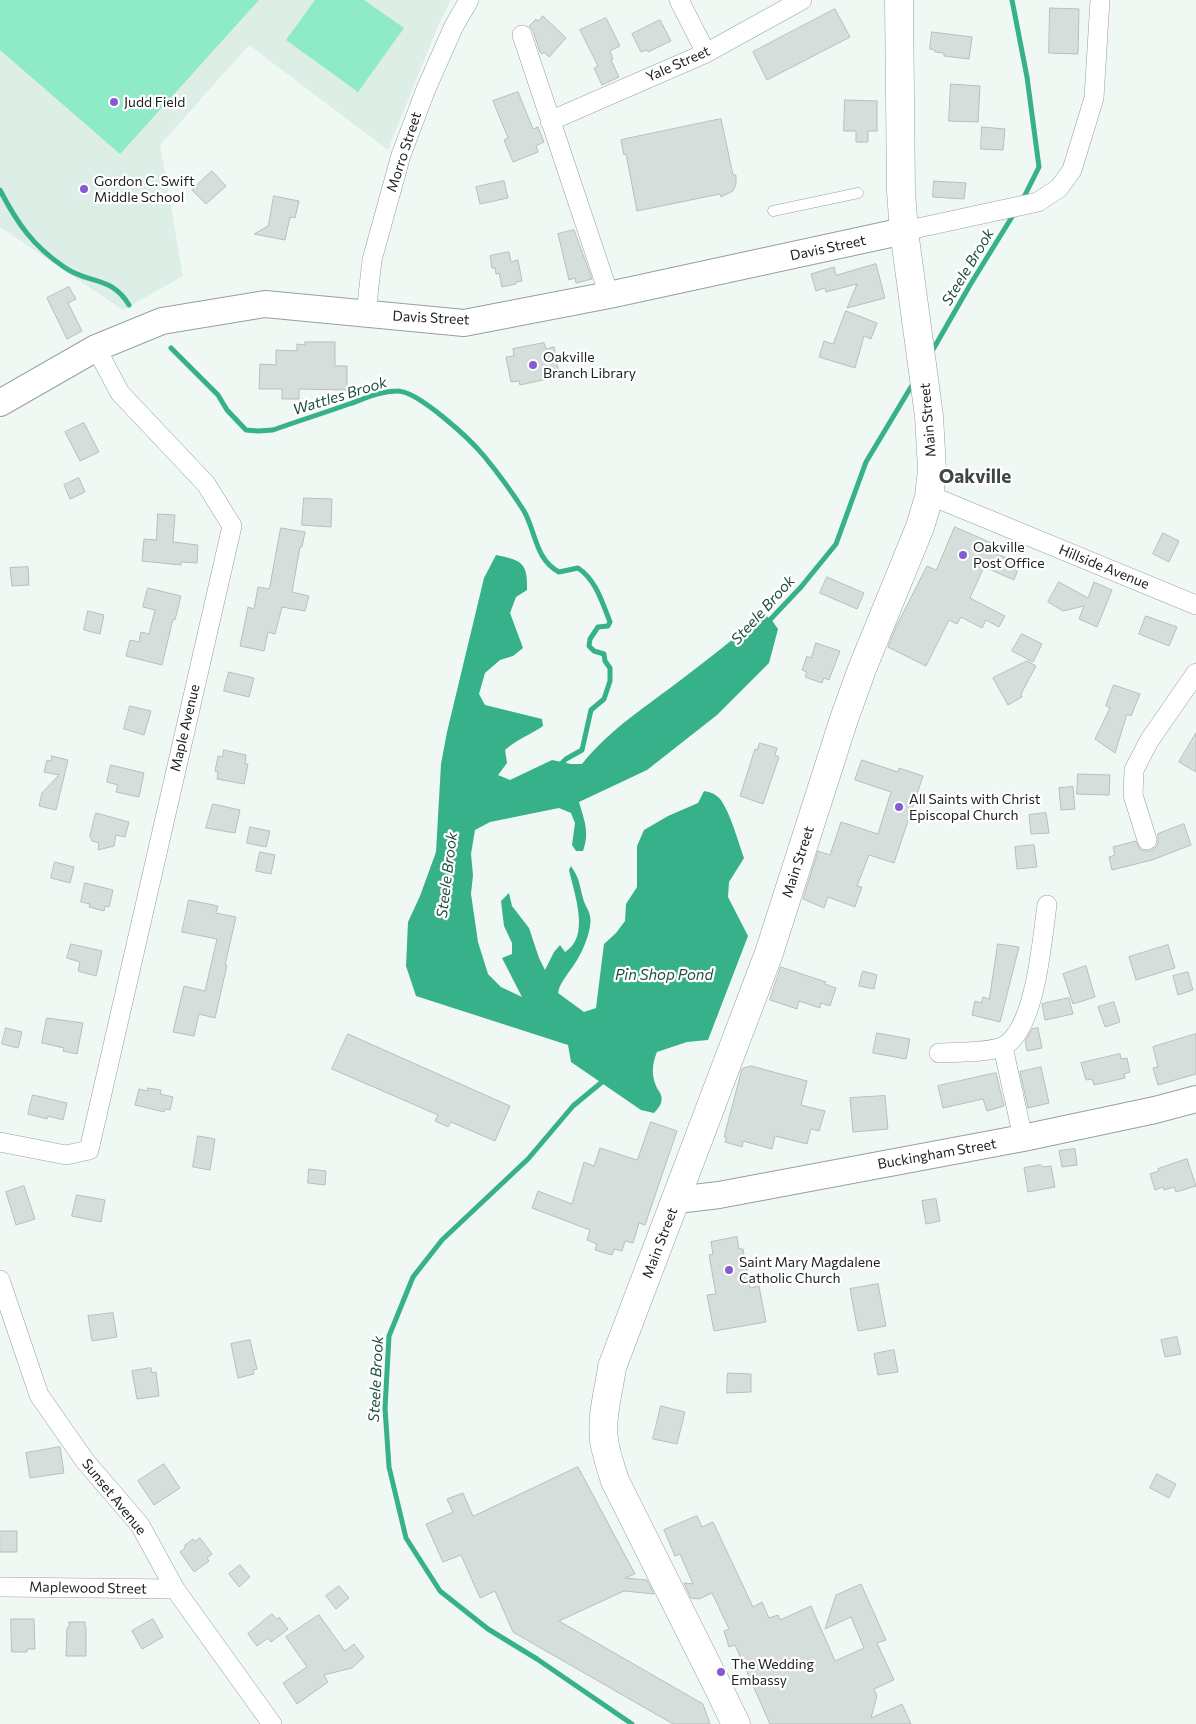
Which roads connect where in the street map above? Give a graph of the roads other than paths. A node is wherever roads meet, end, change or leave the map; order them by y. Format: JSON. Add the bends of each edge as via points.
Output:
{"nodes":[{"id":1,"x":469,"y":0,"type":"edge"},
{"id":2,"x":679,"y":0,"type":"edge"},
{"id":3,"x":802,"y":0,"type":"edge"},
{"id":4,"x":899,"y":0,"type":"edge"},
{"id":5,"x":1100,"y":0,"type":"edge"},
{"id":6,"x":522,"y":35,"type":"dead end"},
{"id":7,"x":706,"y":52,"type":"junction"},
{"id":8,"x":550,"y":121,"type":"junction"},
{"id":9,"x":858,"y":193,"type":"dead end"},
{"id":10,"x":772,"y":211,"type":"dead end"},
{"id":11,"x":904,"y":231,"type":"junction"},
{"id":12,"x":609,"y":295,"type":"junction"},
{"id":13,"x":366,"y":313,"type":"junction"},
{"id":14,"x":96,"y":348,"type":"junction"},
{"id":15,"x":0,"y":403,"type":"edge"},
{"id":16,"x":929,"y":495,"type":"junction"},
{"id":17,"x":1196,"y":605,"type":"edge"},
{"id":18,"x":1196,"y":673,"type":"edge"},
{"id":19,"x":1148,"y":840,"type":"dead end"},
{"id":20,"x":1048,"y":905,"type":"dead end"},
{"id":21,"x":1003,"y":1046,"type":"junction"},
{"id":22,"x":939,"y":1053,"type":"dead end"},
{"id":23,"x":1196,"y":1099,"type":"edge"},
{"id":24,"x":1023,"y":1138,"type":"junction"},
{"id":25,"x":0,"y":1142,"type":"edge"},
{"id":26,"x":677,"y":1200,"type":"junction"},
{"id":27,"x":0,"y":1280,"type":"edge"},
{"id":28,"x":0,"y":1587,"type":"edge"},
{"id":29,"x":175,"y":1589,"type":"junction"},
{"id":30,"x":272,"y":1724,"type":"edge"},
{"id":31,"x":736,"y":1724,"type":"edge"}],
"edges":[{"from":1,"to":13,"type":"street","name":"Morro Street","via":[[426,88],[401,155],[372,260]]},
{"from":2,"to":7,"type":"street"},
{"from":3,"to":7,"type":"street","name":"Yale Street"},
{"from":4,"to":11,"type":"main road","name":"Main Street"},
{"from":5,"to":11,"type":"street","via":[[1094,98],[1072,170],[1059,188],[1038,202]]},
{"from":6,"to":8,"type":"street"},
{"from":7,"to":8,"type":"street","name":"Yale Street"},
{"from":8,"to":12,"type":"street"},
{"from":9,"to":10,"type":"lane"},
{"from":11,"to":12,"type":"main road","name":"Davis Street"},
{"from":11,"to":16,"type":"main road","name":"Main Street","via":[[928,407],[932,460]]},
{"from":12,"to":13,"type":"main road","name":"Davis Street","via":[[464,322]]},
{"from":13,"to":14,"type":"main road","name":"Davis Street","via":[[265,304],[162,321]]},
{"from":14,"to":15,"type":"main road","name":"Davis Street"},
{"from":14,"to":25,"type":"street","name":"Maple Avenue","via":[[120,393],[206,484],[232,526],[89,1150],[66,1155]]},
{"from":16,"to":17,"type":"street","name":"Hillside Avenue"},
{"from":16,"to":26,"type":"main road","name":"Main Street","via":[[920,527],[862,669],[769,953]]},
{"from":18,"to":19,"type":"street","via":[[1149,741],[1134,770],[1133,795]]},
{"from":20,"to":21,"type":"street","via":[[1037,976],[1026,1018],[1016,1037]]},
{"from":21,"to":22,"type":"street"},
{"from":21,"to":24,"type":"street"},
{"from":23,"to":24,"type":"main road","name":"Buckingham Street"},
{"from":24,"to":26,"type":"main road","name":"Buckingham Street"},
{"from":26,"to":31,"type":"main road","name":"Main Street","via":[[612,1367],[604,1438],[615,1481]]},
{"from":27,"to":29,"type":"street","name":"Sunset Avenue","via":[[39,1395],[85,1461],[140,1525]]},
{"from":28,"to":29,"type":"street","name":"Maplewood Street"},
{"from":29,"to":30,"type":"street","name":"Sunset Avenue"}]}
